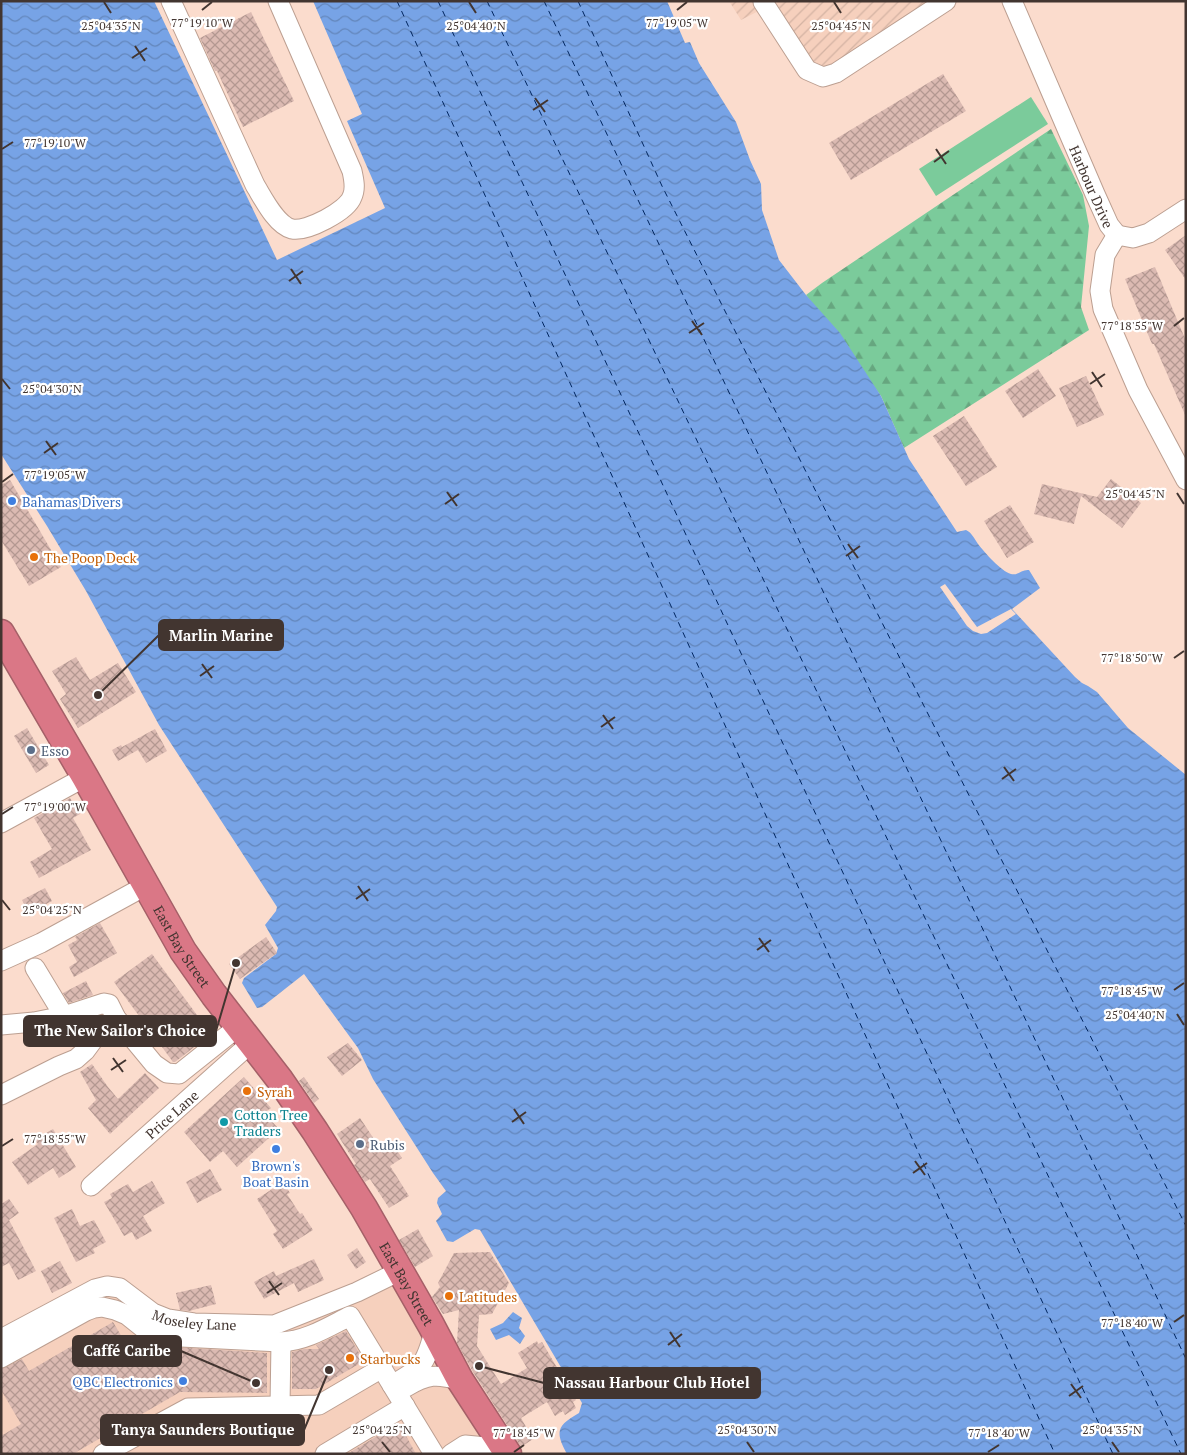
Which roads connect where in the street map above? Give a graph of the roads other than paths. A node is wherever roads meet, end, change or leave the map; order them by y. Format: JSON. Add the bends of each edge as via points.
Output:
{"nodes":[{"id":1,"x":171,"y":1,"type":"edge"},
{"id":2,"x":278,"y":1,"type":"edge"},
{"id":3,"x":946,"y":1,"type":"edge"},
{"id":4,"x":1012,"y":1,"type":"edge"},
{"id":5,"x":762,"y":2,"type":"edge"},
{"id":6,"x":1186,"y":209,"type":"edge"},
{"id":7,"x":1117,"y":235,"type":"junction"},
{"id":8,"x":1186,"y":480,"type":"edge"},
{"id":9,"x":1,"y":633,"type":"edge"},
{"id":10,"x":85,"y":777,"type":"junction"},
{"id":11,"x":1,"y":823,"type":"edge"},
{"id":12,"x":147,"y":885,"type":"junction"},
{"id":13,"x":1,"y":961,"type":"edge"},
{"id":14,"x":35,"y":968,"type":"dead end"},
{"id":15,"x":64,"y":1016,"type":"junction"},
{"id":16,"x":116,"y":1018,"type":"junction"},
{"id":17,"x":1,"y":1025,"type":"edge"},
{"id":18,"x":244,"y":1035,"type":"junction"},
{"id":19,"x":1,"y":1096,"type":"edge"},
{"id":20,"x":91,"y":1186,"type":"dead end"},
{"id":21,"x":400,"y":1271,"type":"junction"},
{"id":22,"x":434,"y":1332,"type":"junction"},
{"id":23,"x":1,"y":1339,"type":"edge"},
{"id":24,"x":281,"y":1342,"type":"junction"},
{"id":25,"x":1,"y":1358,"type":"edge"},
{"id":26,"x":382,"y":1368,"type":"junction"},
{"id":27,"x":460,"y":1380,"type":"junction"},
{"id":28,"x":398,"y":1395,"type":"junction"},
{"id":29,"x":280,"y":1406,"type":"junction"},
{"id":30,"x":458,"y":1449,"type":"edge"},
{"id":31,"x":502,"y":1449,"type":"edge"},
{"id":32,"x":332,"y":1452,"type":"edge"},
{"id":33,"x":103,"y":1454,"type":"edge"},
{"id":34,"x":434,"y":1454,"type":"edge"}],
"edges":[{"from":1,"to":2,"type":"street","via":[[255,185],[282,224],[293,229],[310,226],[342,211],[352,199],[355,187],[352,170]]},
{"from":3,"to":5,"type":"street","via":[[836,73],[823,77],[807,70]]},
{"from":4,"to":7,"type":"street","name":"Harbour Drive","via":[[1095,194]]},
{"from":6,"to":7,"type":"street","via":[[1149,233],[1133,238]]},
{"from":7,"to":8,"type":"street","name":"Harbour Drive","via":[[1105,254],[1100,291],[1103,309],[1138,390]]},
{"from":9,"to":10,"type":"highway","name":"East Bay Street"},
{"from":10,"to":11,"type":"street"},
{"from":10,"to":12,"type":"highway","name":"East Bay Street"},
{"from":12,"to":13,"type":"street","via":[[41,944]]},
{"from":12,"to":18,"type":"highway","name":"East Bay Street","via":[[183,951]]},
{"from":14,"to":15,"type":"street"},
{"from":15,"to":16,"type":"street","via":[[104,1003],[109,1004]]},
{"from":15,"to":17,"type":"street"},
{"from":16,"to":18,"type":"street","via":[[154,1064],[167,1073],[179,1074]]},
{"from":16,"to":19,"type":"street","via":[[76,1059]]},
{"from":18,"to":20,"type":"street","name":"Price Lane"},
{"from":18,"to":21,"type":"highway","name":"East Bay Street","via":[[315,1131]]},
{"from":21,"to":22,"type":"highway","name":"East Bay Street"},
{"from":21,"to":23,"type":"street","name":"Moseley Lane","via":[[274,1325],[194,1323],[168,1319],[153,1313],[120,1288],[108,1286],[95,1289]]},
{"from":22,"to":27,"type":"highway","name":"East Bay Street"},
{"from":22,"to":28,"type":"street","via":[[422,1364],[411,1374]]},
{"from":24,"to":25,"type":"street","via":[[161,1336],[127,1316],[102,1307],[86,1311]]},
{"from":24,"to":26,"type":"street","via":[[308,1336],[350,1316]]},
{"from":24,"to":29,"type":"street"},
{"from":26,"to":28,"type":"street"},
{"from":26,"to":29,"type":"street","via":[[319,1405]]},
{"from":27,"to":28,"type":"street","via":[[429,1376]]},
{"from":27,"to":31,"type":"highway","name":"East Bay Street"},
{"from":28,"to":32,"type":"street"},
{"from":28,"to":34,"type":"street"},
{"from":29,"to":33,"type":"street","via":[[188,1408]]},
{"from":30,"to":31,"type":"street"}]}
